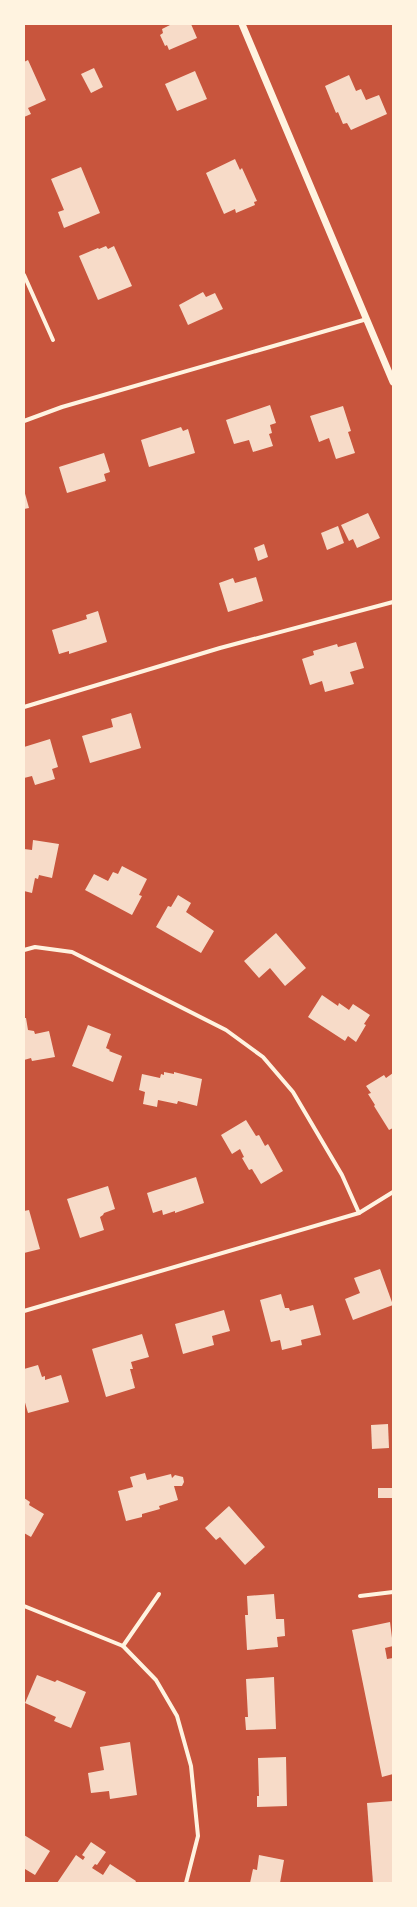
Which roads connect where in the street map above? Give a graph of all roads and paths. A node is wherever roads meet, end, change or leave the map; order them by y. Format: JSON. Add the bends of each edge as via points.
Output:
{"nodes":[{"id":1,"x":242,"y":24,"type":"edge"},
{"id":2,"x":24,"y":275,"type":"edge"},
{"id":3,"x":367,"y":319,"type":"junction"},
{"id":4,"x":53,"y":340,"type":"dead end"},
{"id":5,"x":393,"y":382,"type":"edge"},
{"id":6,"x":24,"y":421,"type":"edge"},
{"id":7,"x":393,"y":602,"type":"edge"},
{"id":8,"x":24,"y":707,"type":"edge"},
{"id":9,"x":24,"y":950,"type":"edge"},
{"id":10,"x":393,"y":1192,"type":"edge"},
{"id":11,"x":359,"y":1213,"type":"junction"},
{"id":12,"x":24,"y":1311,"type":"edge"},
{"id":13,"x":393,"y":1592,"type":"edge"},
{"id":14,"x":159,"y":1594,"type":"dead end"},
{"id":15,"x":360,"y":1596,"type":"dead end"},
{"id":16,"x":24,"y":1606,"type":"edge"},
{"id":17,"x":123,"y":1646,"type":"junction"},
{"id":18,"x":186,"y":1883,"type":"edge"}],
"edges":[{"from":1,"to":3,"type":"street"},
{"from":2,"to":4,"type":"street"},
{"from":3,"to":5,"type":"street"},
{"from":3,"to":6,"type":"street","via":[[62,407]]},
{"from":7,"to":8,"type":"street","via":[[220,648]]},
{"from":9,"to":11,"type":"street","via":[[35,947],[72,952],[226,1030],[263,1057],[293,1092],[342,1175]]},
{"from":10,"to":11,"type":"street"},
{"from":11,"to":12,"type":"street"},
{"from":13,"to":15,"type":"street"},
{"from":14,"to":17,"type":"street"},
{"from":16,"to":17,"type":"street"},
{"from":17,"to":18,"type":"street","via":[[156,1680],[177,1716],[191,1766],[198,1836]]}]}
